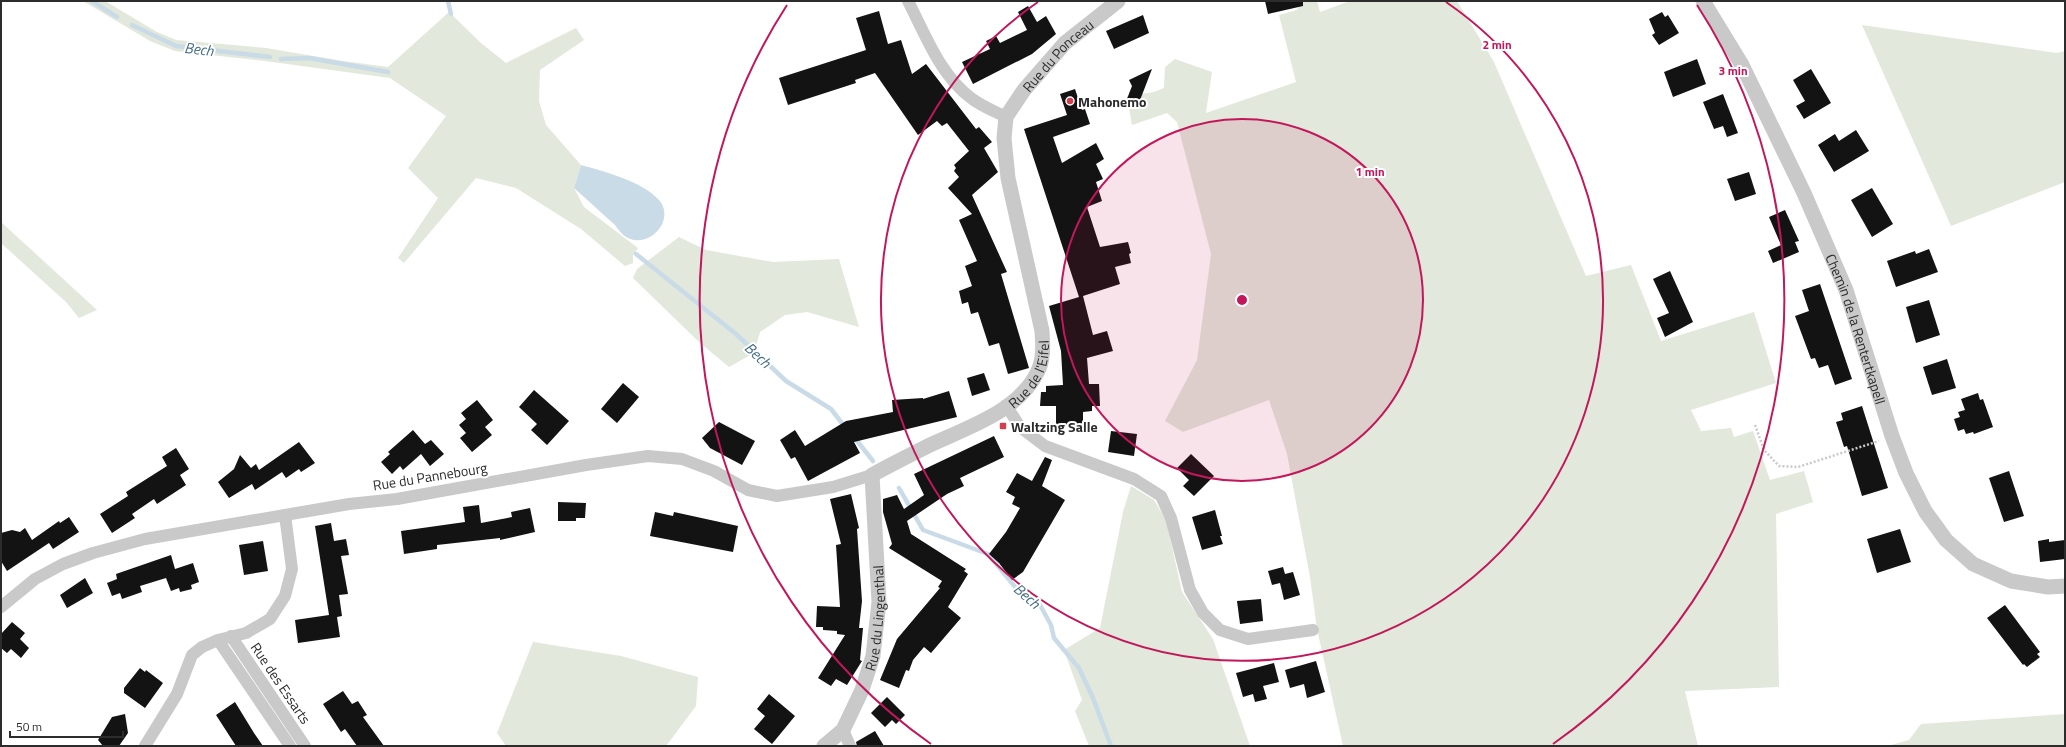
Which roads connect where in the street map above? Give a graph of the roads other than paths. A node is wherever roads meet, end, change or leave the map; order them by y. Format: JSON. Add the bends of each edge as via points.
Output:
{"nodes":[{"id":1,"x":908,"y":1,"type":"edge"},
{"id":2,"x":1118,"y":1,"type":"edge"},
{"id":3,"x":1703,"y":1,"type":"edge"},
{"id":4,"x":1006,"y":117,"type":"junction"},
{"id":5,"x":1006,"y":405,"type":"junction"},
{"id":6,"x":872,"y":475,"type":"junction"},
{"id":7,"x":285,"y":516,"type":"junction"},
{"id":8,"x":2065,"y":586,"type":"edge"},
{"id":9,"x":1,"y":607,"type":"edge"},
{"id":10,"x":1313,"y":630,"type":"dead end"},
{"id":11,"x":231,"y":636,"type":"junction"},
{"id":12,"x":218,"y":640,"type":"junction"},
{"id":13,"x":843,"y":730,"type":"junction"},
{"id":14,"x":145,"y":746,"type":"edge"},
{"id":15,"x":290,"y":746,"type":"edge"},
{"id":16,"x":305,"y":746,"type":"edge"},
{"id":17,"x":824,"y":746,"type":"edge"},
{"id":18,"x":850,"y":746,"type":"edge"}],
"edges":[{"from":1,"to":4,"type":"street","via":[[933,49],[956,84],[970,98]]},
{"from":2,"to":4,"type":"street","name":"Rue du Ponceau","via":[[1065,42],[1024,90]]},
{"from":3,"to":8,"type":"street","name":"Chemin de la Rentertkapell","via":[[1742,64],[1804,193],[1846,290],[1892,436],[1906,473],[1925,511],[1946,540],[1973,564],[2011,581],[2048,587]]},
{"from":4,"to":5,"type":"street","name":"Rue de l'Eifel","via":[[1004,138],[1008,178],[1042,331],[1043,348],[1038,372],[1028,387]]},
{"from":5,"to":6,"type":"street","name":"Rue de l'Eifel","via":[[991,416]]},
{"from":5,"to":10,"type":"street","via":[[1020,427],[1045,446],[1134,479],[1161,496],[1171,518],[1190,590],[1203,613],[1220,630],[1248,639]]},
{"from":6,"to":7,"type":"street","name":"Rue du Pannebourg","via":[[833,488],[777,496],[748,490],[714,471],[682,459],[648,456]]},
{"from":6,"to":13,"type":"street","name":"Rue du Lingenthal","via":[[878,626],[873,656],[864,683]]},
{"from":7,"to":9,"type":"street","name":"Rue du Pannebourg","via":[[145,539],[93,553],[63,564],[35,580]]},
{"from":7,"to":11,"type":"street","via":[[292,570],[285,596],[270,619],[246,633]]},
{"from":11,"to":12,"type":"street"},
{"from":11,"to":16,"type":"street","name":"Rue des Essarts"},
{"from":12,"to":14,"type":"street","via":[[192,655],[177,694]]},
{"from":12,"to":15,"type":"street","name":"Rue des Essarts"},
{"from":13,"to":17,"type":"street","name":"Rue du Lingenthal"},
{"from":13,"to":18,"type":"street"}]}
